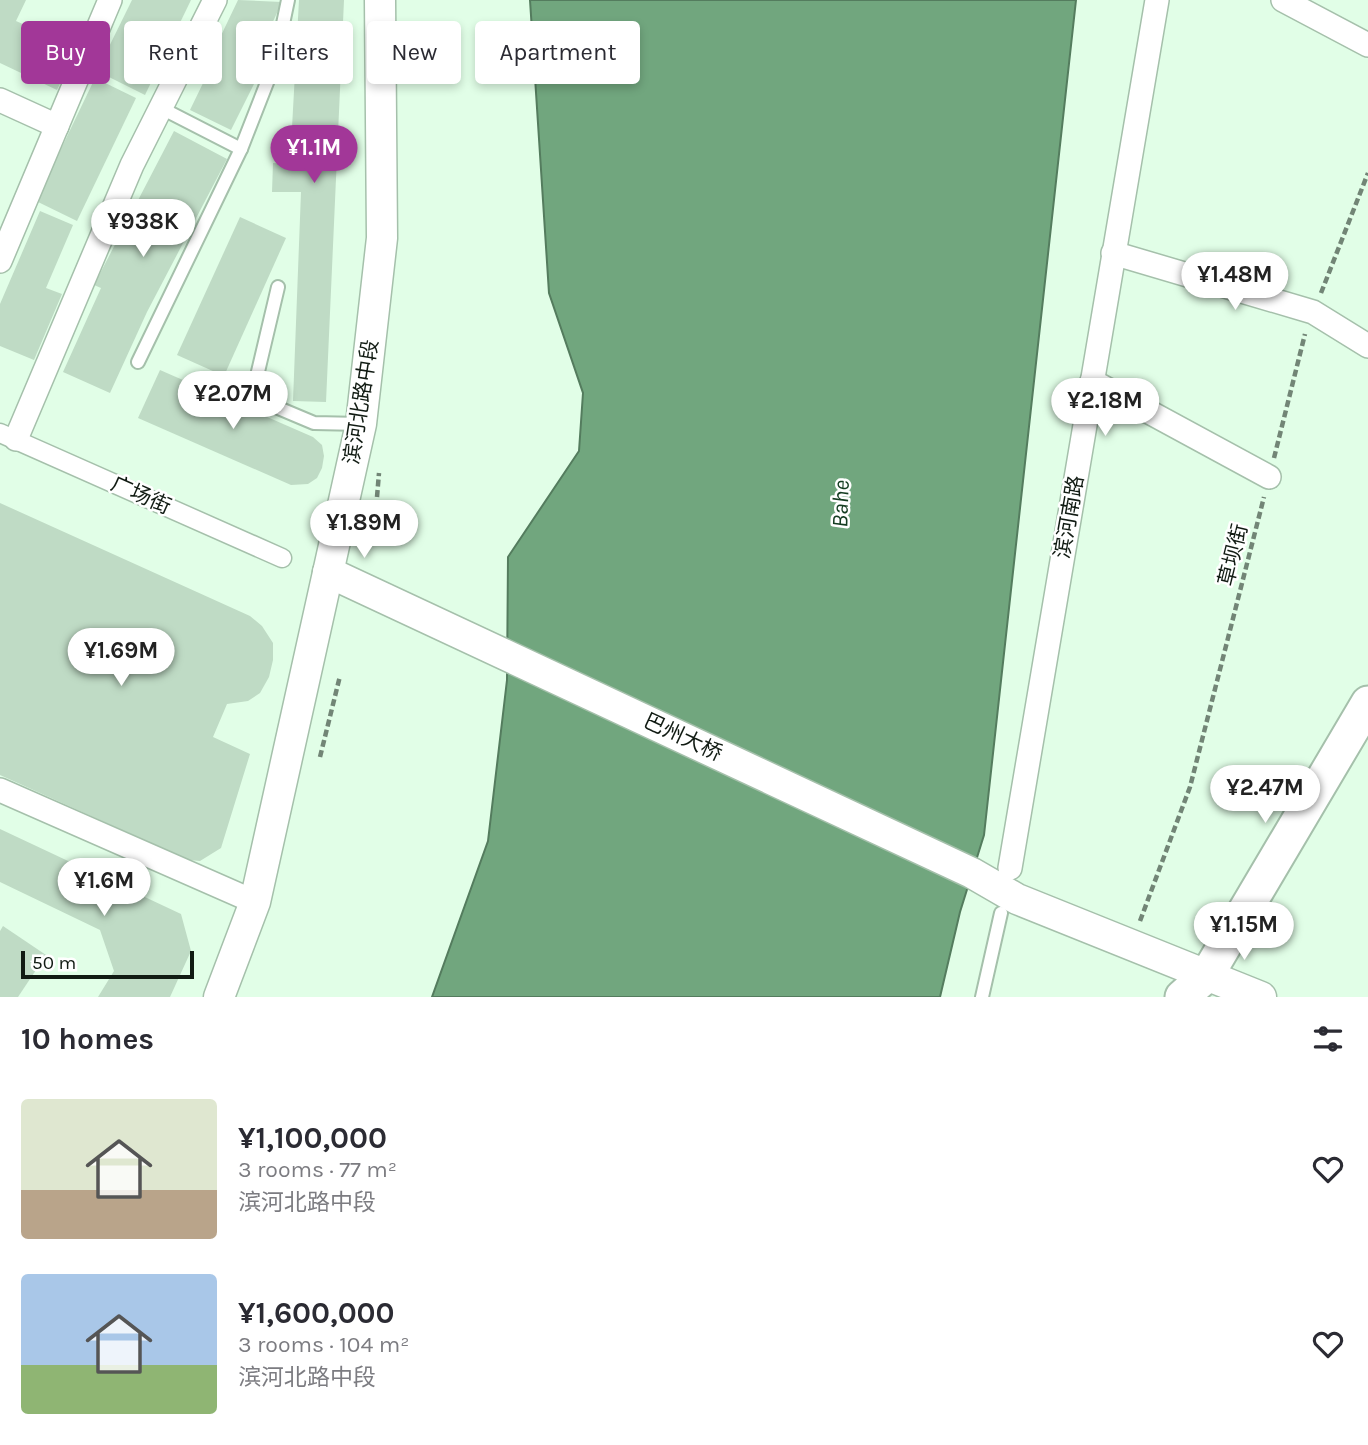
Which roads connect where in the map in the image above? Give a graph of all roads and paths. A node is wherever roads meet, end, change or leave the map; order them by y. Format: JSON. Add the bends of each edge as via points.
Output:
{"nodes":[{"id":1,"x":110,"y":0,"type":"edge"},
{"id":2,"x":215,"y":0,"type":"edge"},
{"id":3,"x":288,"y":0,"type":"edge"},
{"id":4,"x":380,"y":0,"type":"edge"},
{"id":5,"x":1157,"y":0,"type":"edge"},
{"id":6,"x":1283,"y":0,"type":"edge"},
{"id":7,"x":1368,"y":45,"type":"edge"},
{"id":8,"x":0,"y":100,"type":"edge"},
{"id":9,"x":161,"y":108,"type":"junction"},
{"id":10,"x":57,"y":127,"type":"junction"},
{"id":11,"x":241,"y":149,"type":"junction"},
{"id":12,"x":1368,"y":173,"type":"edge"},
{"id":13,"x":1113,"y":253,"type":"junction"},
{"id":14,"x":0,"y":261,"type":"edge"},
{"id":15,"x":278,"y":287,"type":"dead end"},
{"id":16,"x":1313,"y":312,"type":"junction"},
{"id":17,"x":1368,"y":346,"type":"edge"},
{"id":18,"x":138,"y":362,"type":"dead end"},
{"id":19,"x":1092,"y":381,"type":"junction"},
{"id":20,"x":361,"y":424,"type":"junction"},
{"id":21,"x":8,"y":436,"type":"edge"},
{"id":22,"x":1269,"y":477,"type":"junction"},
{"id":23,"x":282,"y":558,"type":"dead end"},
{"id":24,"x":328,"y":572,"type":"junction"},
{"id":25,"x":340,"y":676,"type":"dead end"},
{"id":26,"x":1368,"y":703,"type":"edge"},
{"id":27,"x":320,"y":757,"type":"dead end"},
{"id":28,"x":0,"y":790,"type":"edge"},
{"id":29,"x":1002,"y":873,"type":"junction"},
{"id":30,"x":255,"y":902,"type":"junction"},
{"id":31,"x":1001,"y":913,"type":"dead end"},
{"id":32,"x":1131,"y":945,"type":"junction"},
{"id":33,"x":1206,"y":986,"type":"edge"},
{"id":34,"x":219,"y":997,"type":"edge"},
{"id":35,"x":982,"y":997,"type":"edge"},
{"id":36,"x":1182,"y":997,"type":"edge"},
{"id":37,"x":1261,"y":997,"type":"edge"}],
"edges":[{"from":1,"to":10,"type":"street"},
{"from":2,"to":9,"type":"street"},
{"from":3,"to":11,"type":"lane","via":[[275,62]]},
{"from":4,"to":20,"type":"street","name":"滨河北路中段","via":[[382,238]]},
{"from":5,"to":13,"type":"street","name":"滨河南路"},
{"from":6,"to":7,"type":"street"},
{"from":8,"to":10,"type":"street"},
{"from":9,"to":11,"type":"lane"},
{"from":9,"to":21,"type":"street"},
{"from":10,"to":14,"type":"street"},
{"from":11,"to":18,"type":"lane"},
{"from":12,"to":16,"type":"path","name":"草坝街"},
{"from":13,"to":16,"type":"street"},
{"from":13,"to":19,"type":"street","name":"滨河南路"},
{"from":15,"to":20,"type":"lane","via":[[252,397],[314,423]]},
{"from":16,"to":17,"type":"street"},
{"from":16,"to":22,"type":"path","name":"草坝街"},
{"from":19,"to":22,"type":"street"},
{"from":19,"to":29,"type":"street","name":"滨河南路"},
{"from":20,"to":24,"type":"street","name":"滨河北路中段"},
{"from":21,"to":23,"type":"street","name":"广场街"},
{"from":22,"to":32,"type":"path","name":"草坝街","via":[[1190,786]]},
{"from":24,"to":29,"type":"street","name":"巴州大桥"},
{"from":24,"to":30,"type":"street","name":"滨河北路中段"},
{"from":25,"to":27,"type":"path"},
{"from":26,"to":33,"type":"main road"},
{"from":28,"to":30,"type":"street"},
{"from":29,"to":32,"type":"street","name":"巴州大桥","via":[[1017,899]]},
{"from":30,"to":34,"type":"street","name":"滨河北路中段"},
{"from":31,"to":35,"type":"lane"},
{"from":32,"to":33,"type":"street","name":"巴州大桥"},
{"from":33,"to":36,"type":"main road"},
{"from":33,"to":37,"type":"street","name":"巴州大桥"}]}
